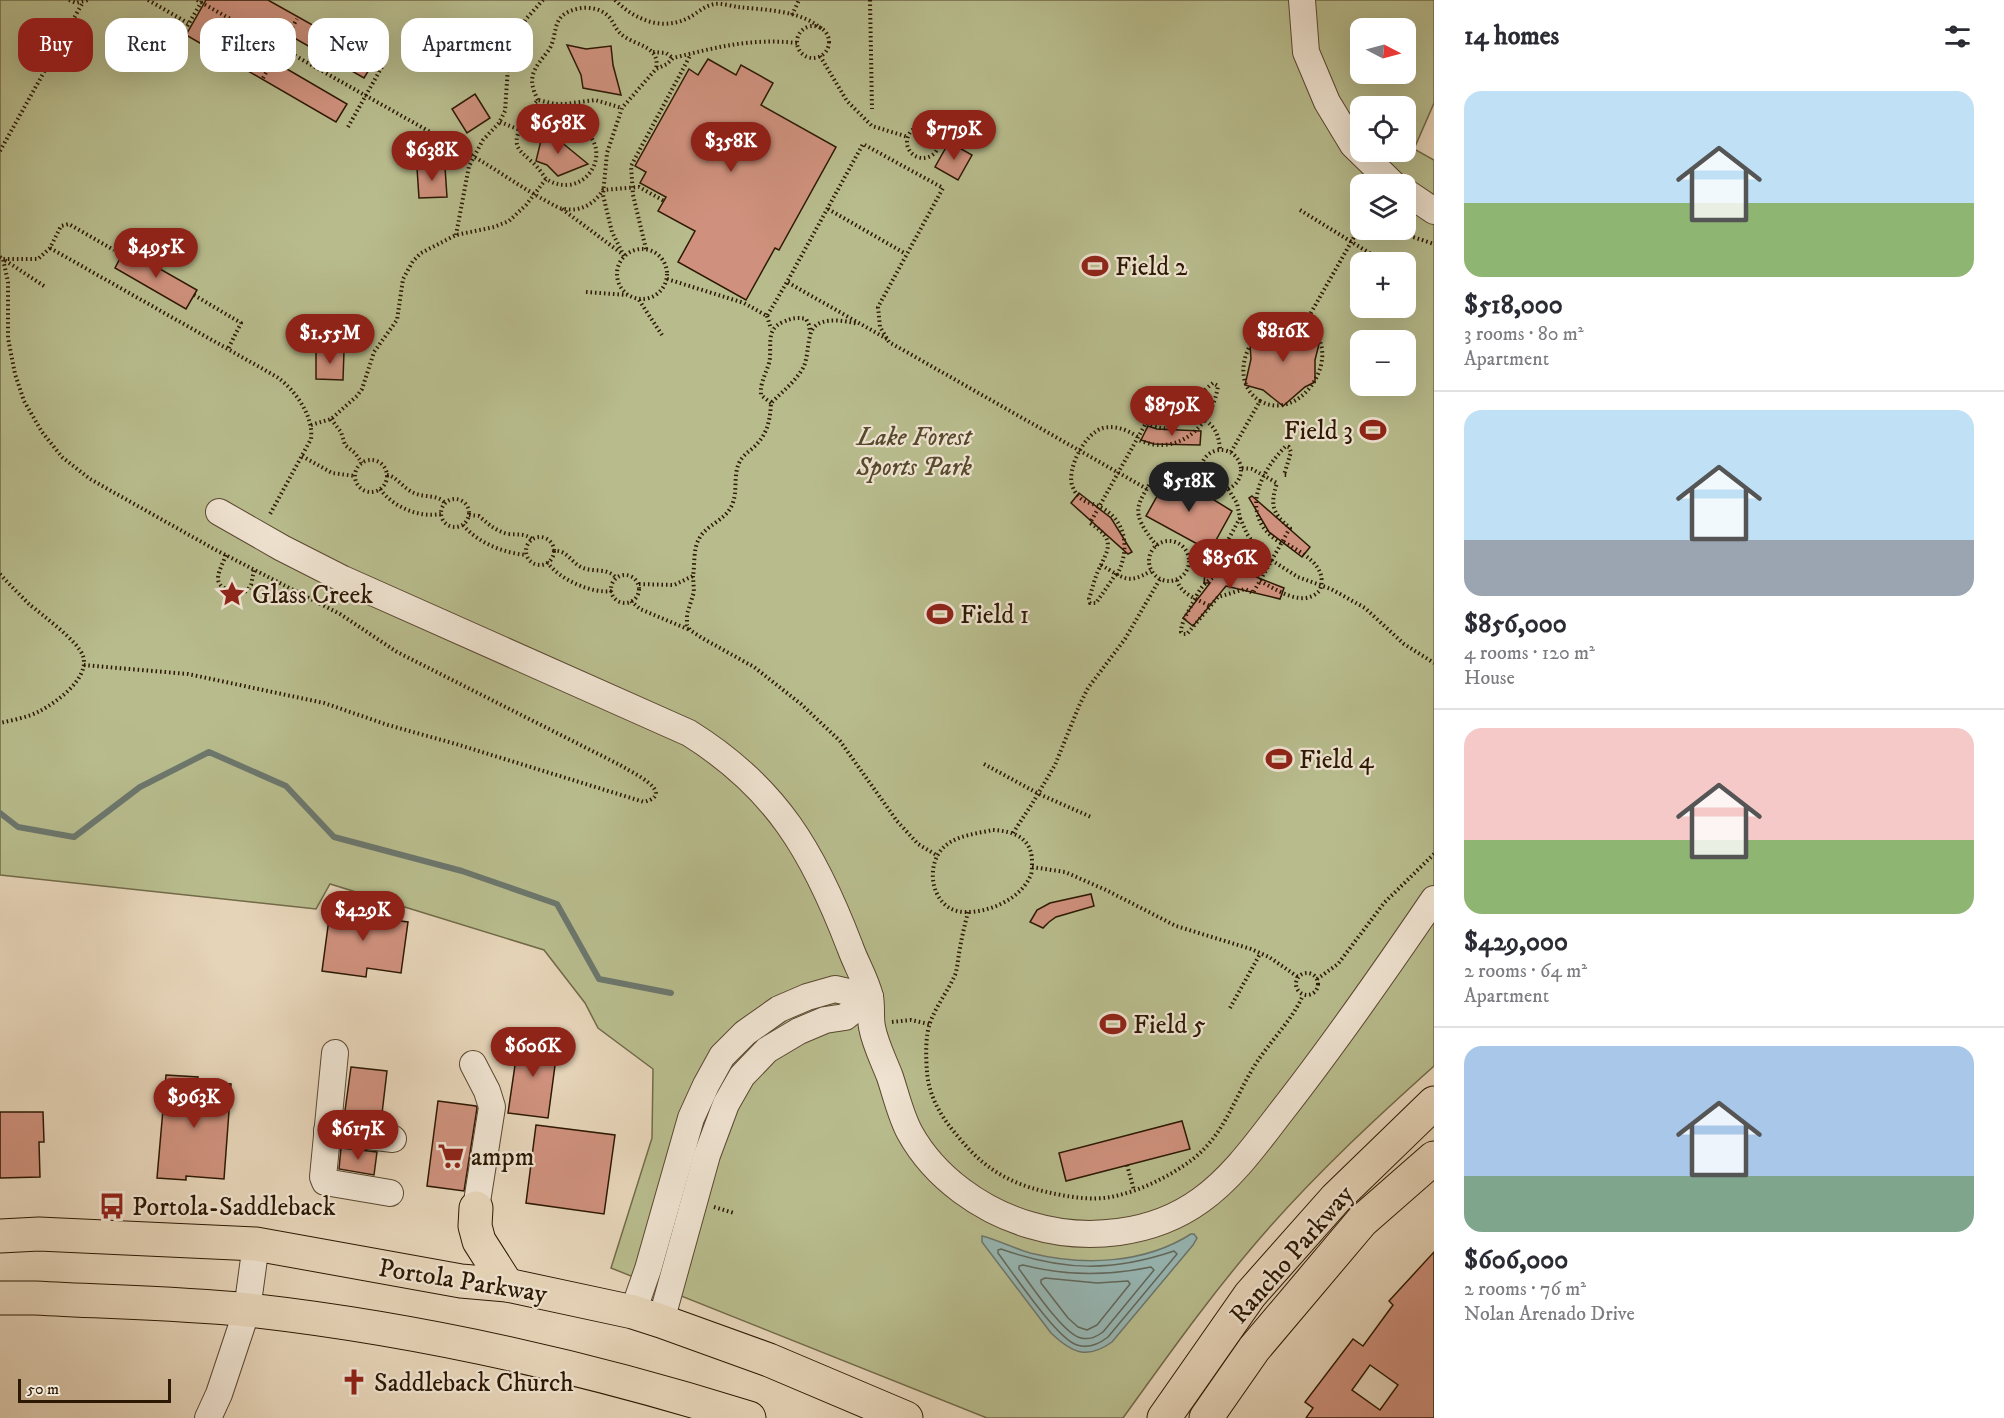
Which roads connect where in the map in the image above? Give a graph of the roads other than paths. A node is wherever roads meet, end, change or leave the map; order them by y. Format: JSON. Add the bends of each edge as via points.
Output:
{"nodes":[{"id":1,"x":1302,"y":0,"type":"edge"},
{"id":2,"x":1383,"y":174,"type":"edge"},
{"id":3,"x":1416,"y":199,"type":"edge"},
{"id":4,"x":1434,"y":211,"type":"edge"},
{"id":5,"x":219,"y":512,"type":"dead end"},
{"id":6,"x":1434,"y":899,"type":"edge"},
{"id":7,"x":870,"y":998,"type":"junction"},
{"id":8,"x":335,"y":1053,"type":"dead end"},
{"id":9,"x":472,"y":1064,"type":"dead end"},
{"id":10,"x":1434,"y":1103,"type":"edge"},
{"id":11,"x":327,"y":1131,"type":"junction"},
{"id":12,"x":393,"y":1139,"type":"dead end"},
{"id":13,"x":1434,"y":1158,"type":"edge"},
{"id":14,"x":390,"y":1193,"type":"dead end"},
{"id":15,"x":476,"y":1208,"type":"joint"},
{"id":16,"x":0,"y":1236,"type":"edge"},
{"id":17,"x":256,"y":1244,"type":"junction"},
{"id":18,"x":507,"y":1285,"type":"junction"},
{"id":19,"x":0,"y":1298,"type":"edge"},
{"id":20,"x":247,"y":1310,"type":"junction"},
{"id":21,"x":647,"y":1316,"type":"junction"},
{"id":22,"x":1217,"y":1342,"type":"junction"},
{"id":23,"x":208,"y":1418,"type":"edge"},
{"id":24,"x":749,"y":1418,"type":"edge"},
{"id":25,"x":906,"y":1418,"type":"edge"},
{"id":26,"x":1144,"y":1418,"type":"edge"},
{"id":27,"x":1164,"y":1418,"type":"edge"},
{"id":28,"x":1206,"y":1418,"type":"edge"}],
"edges":[{"from":1,"to":2,"type":"street","via":[[1306,52],[1326,102],[1353,145]]},
{"from":3,"to":4,"type":"street"},
{"from":5,"to":7,"type":"street","via":[[343,579],[661,720],[717,751],[771,801],[809,854]]},
{"from":6,"to":7,"type":"street","via":[[1300,1088],[1227,1177],[1180,1212],[1155,1223],[1107,1234],[1060,1233],[1017,1222],[969,1197],[937,1171],[910,1132],[872,1028]]},
{"from":7,"to":21,"type":"street","via":[[845,1017],[798,1031],[767,1050],[742,1076],[726,1104]]},
{"from":8,"to":11,"type":"street"},
{"from":9,"to":15,"type":"street","via":[[492,1107]]},
{"from":10,"to":22,"type":"main road","name":"Rancho Parkway","via":[[1336,1198],[1250,1295]]},
{"from":11,"to":12,"type":"street"},
{"from":11,"to":14,"type":"street","via":[[322,1172],[325,1182]]},
{"from":13,"to":28,"type":"main road","name":"Rancho Parkway","via":[[1362,1221],[1254,1349]]},
{"from":15,"to":18,"type":"main road","via":[[479,1241]]},
{"from":16,"to":17,"type":"main road","name":"Portola Parkway","via":[[39,1234]]},
{"from":17,"to":18,"type":"main road","name":"Portola Parkway","via":[[461,1281]]},
{"from":17,"to":20,"type":"street"},
{"from":18,"to":21,"type":"main road","name":"Portola Parkway"},
{"from":19,"to":20,"type":"main road"},
{"from":20,"to":23,"type":"street"},
{"from":20,"to":24,"type":"main road","via":[[423,1335],[598,1374]]},
{"from":21,"to":25,"type":"main road","name":"Portola Parkway","via":[[769,1360]]},
{"from":22,"to":26,"type":"main road"},
{"from":22,"to":27,"type":"main road","name":"Rancho Parkway"}]}
